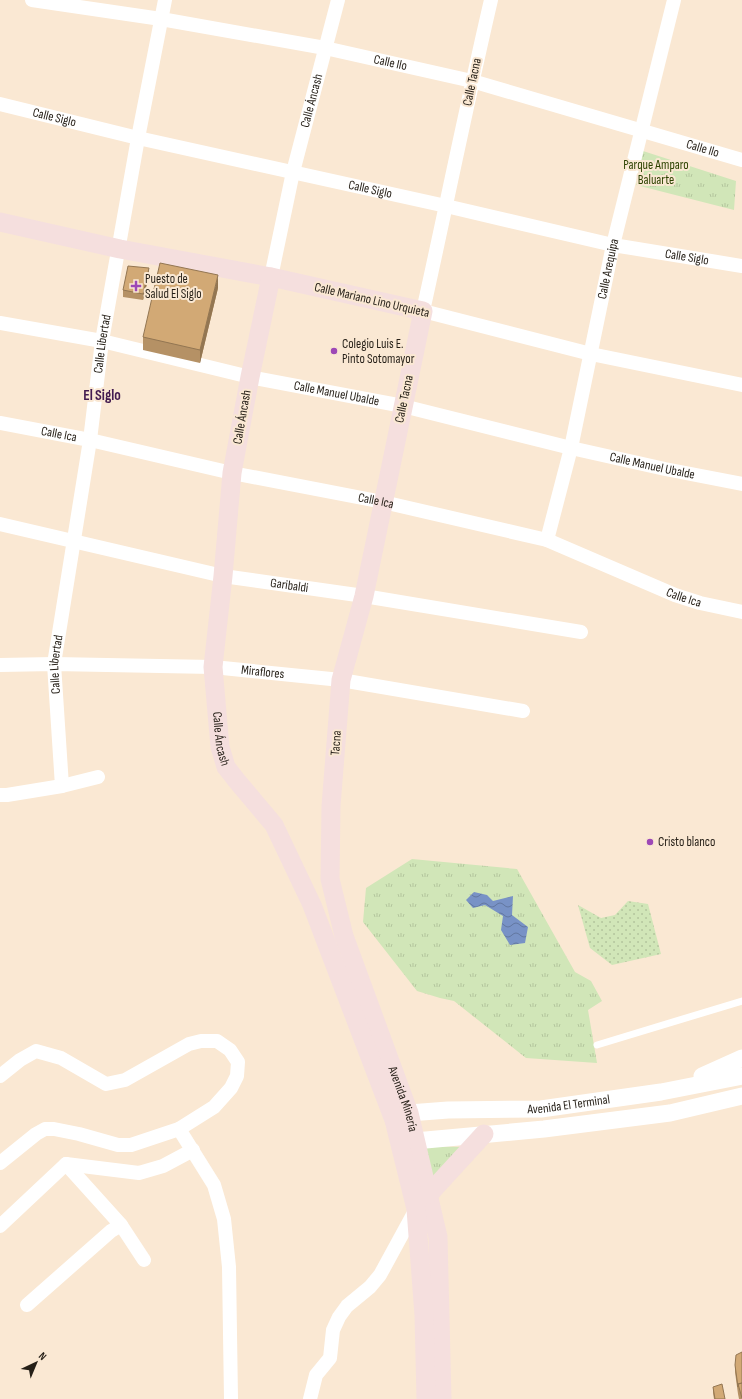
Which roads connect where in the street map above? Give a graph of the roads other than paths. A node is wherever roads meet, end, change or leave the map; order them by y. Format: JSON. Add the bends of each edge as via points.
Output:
{"nodes":[{"id":1,"x":32,"y":0,"type":"edge"},
{"id":2,"x":165,"y":0,"type":"edge"},
{"id":3,"x":338,"y":0,"type":"edge"},
{"id":4,"x":491,"y":0,"type":"edge"},
{"id":5,"x":674,"y":0,"type":"edge"},
{"id":6,"x":161,"y":19,"type":"junction"},
{"id":7,"x":325,"y":48,"type":"junction"},
{"id":8,"x":472,"y":81,"type":"junction"},
{"id":9,"x":0,"y":104,"type":"edge"},
{"id":10,"x":642,"y":130,"type":"junction"},
{"id":11,"x":138,"y":138,"type":"junction"},
{"id":12,"x":742,"y":160,"type":"edge"},
{"id":13,"x":294,"y":172,"type":"junction"},
{"id":14,"x":446,"y":206,"type":"junction"},
{"id":15,"x":0,"y":222,"type":"edge"},
{"id":16,"x":613,"y":245,"type":"junction"},
{"id":17,"x":120,"y":249,"type":"junction"},
{"id":18,"x":742,"y":266,"type":"edge"},
{"id":19,"x":271,"y":277,"type":"junction"},
{"id":20,"x":423,"y":311,"type":"junction"},
{"id":21,"x":0,"y":323,"type":"edge"},
{"id":22,"x":102,"y":342,"type":"junction"},
{"id":23,"x":591,"y":354,"type":"junction"},
{"id":24,"x":250,"y":377,"type":"junction"},
{"id":25,"x":742,"y":385,"type":"edge"},
{"id":26,"x":403,"y":406,"type":"junction"},
{"id":27,"x":0,"y":423,"type":"edge"},
{"id":28,"x":90,"y":440,"type":"junction"},
{"id":29,"x":571,"y":448,"type":"junction"},
{"id":30,"x":232,"y":474,"type":"junction"},
{"id":31,"x":742,"y":484,"type":"edge"},
{"id":32,"x":383,"y":502,"type":"junction"},
{"id":33,"x":0,"y":524,"type":"edge"},
{"id":34,"x":547,"y":540,"type":"junction"},
{"id":35,"x":75,"y":541,"type":"junction"},
{"id":36,"x":223,"y":576,"type":"junction"},
{"id":37,"x":364,"y":596,"type":"junction"},
{"id":38,"x":742,"y":612,"type":"edge"},
{"id":39,"x":581,"y":632,"type":"dead end"},
{"id":40,"x":54,"y":664,"type":"junction"},
{"id":41,"x":0,"y":665,"type":"edge"},
{"id":42,"x":213,"y":667,"type":"junction"},
{"id":43,"x":341,"y":680,"type":"junction"},
{"id":44,"x":523,"y":711,"type":"dead end"},
{"id":45,"x":98,"y":777,"type":"dead end"},
{"id":46,"x":62,"y":786,"type":"junction"},
{"id":47,"x":0,"y":795,"type":"edge"},
{"id":48,"x":331,"y":806,"type":"joint"},
{"id":49,"x":274,"y":825,"type":"joint"},
{"id":50,"x":742,"y":1001,"type":"edge"},
{"id":51,"x":597,"y":1045,"type":"dead end"},
{"id":52,"x":742,"y":1058,"type":"edge"},
{"id":53,"x":0,"y":1076,"type":"edge"},
{"id":54,"x":742,"y":1076,"type":"edge"},
{"id":55,"x":660,"y":1092,"type":"junction"},
{"id":56,"x":742,"y":1096,"type":"edge"},
{"id":57,"x":541,"y":1109,"type":"junction"},
{"id":58,"x":401,"y":1116,"type":"junction"},
{"id":59,"x":179,"y":1129,"type":"junction"},
{"id":60,"x":544,"y":1129,"type":"junction"},
{"id":61,"x":484,"y":1134,"type":"junction"},
{"id":62,"x":407,"y":1144,"type":"junction"},
{"id":63,"x":192,"y":1150,"type":"junction"},
{"id":64,"x":0,"y":1163,"type":"edge"},
{"id":65,"x":66,"y":1164,"type":"junction"},
{"id":66,"x":428,"y":1194,"type":"junction"},
{"id":67,"x":416,"y":1209,"type":"junction"},
{"id":68,"x":121,"y":1225,"type":"junction"},
{"id":69,"x":0,"y":1226,"type":"edge"},
{"id":70,"x":144,"y":1260,"type":"dead end"},
{"id":71,"x":27,"y":1305,"type":"dead end"},
{"id":72,"x":231,"y":1399,"type":"edge"},
{"id":73,"x":310,"y":1399,"type":"edge"},
{"id":74,"x":426,"y":1399,"type":"edge"},
{"id":75,"x":442,"y":1399,"type":"edge"}],
"edges":[{"from":1,"to":6,"type":"street","name":"Calle Ilo"},
{"from":2,"to":6,"type":"street","name":"Calle Libertad"},
{"from":3,"to":7,"type":"street","name":"Calle Áncash"},
{"from":4,"to":8,"type":"street","name":"Calle Tacna"},
{"from":5,"to":10,"type":"street","name":"Calle Arequipa"},
{"from":6,"to":7,"type":"street","name":"Calle Ilo"},
{"from":6,"to":11,"type":"street","name":"Calle Libertad"},
{"from":7,"to":8,"type":"street","name":"Calle Ilo"},
{"from":7,"to":13,"type":"street","name":"Calle Áncash"},
{"from":8,"to":10,"type":"street","name":"Calle Ilo"},
{"from":8,"to":14,"type":"street","name":"Calle Tacna"},
{"from":9,"to":11,"type":"street","name":"Calle Siglo"},
{"from":10,"to":12,"type":"street","name":"Calle Ilo"},
{"from":10,"to":16,"type":"street","name":"Calle Arequipa"},
{"from":11,"to":13,"type":"street","name":"Calle Siglo"},
{"from":11,"to":17,"type":"street","name":"Calle Libertad"},
{"from":13,"to":14,"type":"street","name":"Calle Siglo"},
{"from":13,"to":19,"type":"street","name":"Calle Áncash"},
{"from":14,"to":16,"type":"street","name":"Calle Siglo"},
{"from":14,"to":20,"type":"street","name":"Calle Tacna"},
{"from":15,"to":17,"type":"main road","name":"Calle Mariano Lino Urquieta"},
{"from":16,"to":18,"type":"street","name":"Calle Siglo"},
{"from":16,"to":23,"type":"street","name":"Calle Arequipa"},
{"from":17,"to":19,"type":"main road","name":"Calle Mariano Lino Urquieta"},
{"from":17,"to":22,"type":"street","name":"Calle Libertad"},
{"from":19,"to":20,"type":"main road","name":"Calle Mariano Lino Urquieta"},
{"from":19,"to":24,"type":"main road","name":"Calle Áncash"},
{"from":20,"to":23,"type":"street","name":"Calle Mariano Lino Urquieta"},
{"from":20,"to":26,"type":"main road","name":"Calle Tacna"},
{"from":21,"to":22,"type":"street","name":"Calle Manuel Ubalde"},
{"from":22,"to":24,"type":"street","name":"Calle Manuel Ubalde"},
{"from":22,"to":28,"type":"street","name":"Calle Libertad"},
{"from":23,"to":25,"type":"street","name":"Calle Mariano Lino Urquieta"},
{"from":23,"to":29,"type":"street","name":"Calle Arequipa"},
{"from":24,"to":26,"type":"street","name":"Calle Manuel Ubalde"},
{"from":24,"to":30,"type":"main road","name":"Calle Áncash"},
{"from":26,"to":29,"type":"street","name":"Calle Manuel Ubalde"},
{"from":26,"to":32,"type":"main road","name":"Calle Tacna"},
{"from":27,"to":28,"type":"street","name":"Calle Ica"},
{"from":28,"to":30,"type":"street","name":"Calle Ica"},
{"from":28,"to":35,"type":"street","name":"Calle Libertad"},
{"from":29,"to":31,"type":"street","name":"Calle Manuel Ubalde"},
{"from":29,"to":34,"type":"street","name":"Calle Arequipa"},
{"from":30,"to":32,"type":"street","name":"Calle Ica"},
{"from":30,"to":36,"type":"main road","name":"Calle Áncash"},
{"from":32,"to":34,"type":"street","name":"Calle Ica"},
{"from":32,"to":37,"type":"main road","name":"Calle Tacna"},
{"from":33,"to":35,"type":"street","name":"Garibaldi"},
{"from":34,"to":38,"type":"street","name":"Calle Ica","via":[[675,595],[700,604]]},
{"from":35,"to":36,"type":"street","name":"Garibaldi"},
{"from":35,"to":40,"type":"street","name":"Calle Libertad"},
{"from":36,"to":37,"type":"street","name":"Garibaldi"},
{"from":36,"to":42,"type":"main road","name":"Calle Áncash"},
{"from":37,"to":39,"type":"street","name":"Garibaldi"},
{"from":37,"to":43,"type":"main road","name":"Calle Tacna"},
{"from":40,"to":41,"type":"street","name":"Miraflores"},
{"from":40,"to":42,"type":"street","name":"Miraflores"},
{"from":40,"to":46,"type":"street","name":"Calle Libertad"},
{"from":42,"to":43,"type":"street","name":"Miraflores"},
{"from":42,"to":49,"type":"main road","name":"Calle Áncash","via":[[220,748],[226,767]]},
{"from":43,"to":44,"type":"street","name":"Miraflores"},
{"from":43,"to":48,"type":"main road","name":"Tacna"},
{"from":45,"to":46,"type":"street"},
{"from":46,"to":47,"type":"street"},
{"from":48,"to":58,"type":"main road","name":"Avenida Minería","via":[[330,879],[342,928]]},
{"from":49,"to":58,"type":"main road","name":"Avenida Minería","via":[[312,904]]},
{"from":50,"to":51,"type":"lane"},
{"from":52,"to":55,"type":"street"},
{"from":53,"to":59,"type":"street","via":[[36,1051],[61,1058],[106,1084],[116,1083],[189,1044],[217,1041],[230,1050],[238,1062],[237,1076],[231,1088],[214,1107]]},
{"from":54,"to":55,"type":"street","name":"Avenida El Terminal"},
{"from":55,"to":57,"type":"street","name":"Avenida El Terminal"},
{"from":56,"to":60,"type":"street","name":"Avenida El Terminal","via":[[670,1113]]},
{"from":57,"to":58,"type":"street","name":"Avenida El Terminal","via":[[448,1110]]},
{"from":57,"to":60,"type":"street"},
{"from":58,"to":62,"type":"main road","name":"Avenida Minería"},
{"from":59,"to":63,"type":"street"},
{"from":59,"to":64,"type":"street","via":[[131,1144],[118,1145],[54,1128],[45,1129]]},
{"from":60,"to":61,"type":"street","name":"Avenida El Terminal"},
{"from":61,"to":62,"type":"street","name":"Avenida El Terminal"},
{"from":61,"to":66,"type":"main road"},
{"from":62,"to":66,"type":"main road","name":"Avenida Minería"},
{"from":62,"to":67,"type":"main road","name":"Avenida Minería"},
{"from":63,"to":65,"type":"street","via":[[163,1166],[139,1173]]},
{"from":63,"to":72,"type":"street","via":[[214,1185],[224,1219],[229,1267]]},
{"from":65,"to":68,"type":"street"},
{"from":65,"to":69,"type":"street"},
{"from":66,"to":75,"type":"main road","name":"Avenida Minería","via":[[438,1237]]},
{"from":67,"to":73,"type":"street","via":[[380,1275],[339,1317],[334,1330],[330,1358],[316,1375]]},
{"from":67,"to":74,"type":"main road","name":"Avenida Minería","via":[[424,1315]]},
{"from":68,"to":70,"type":"street"},
{"from":68,"to":71,"type":"street"}]}
